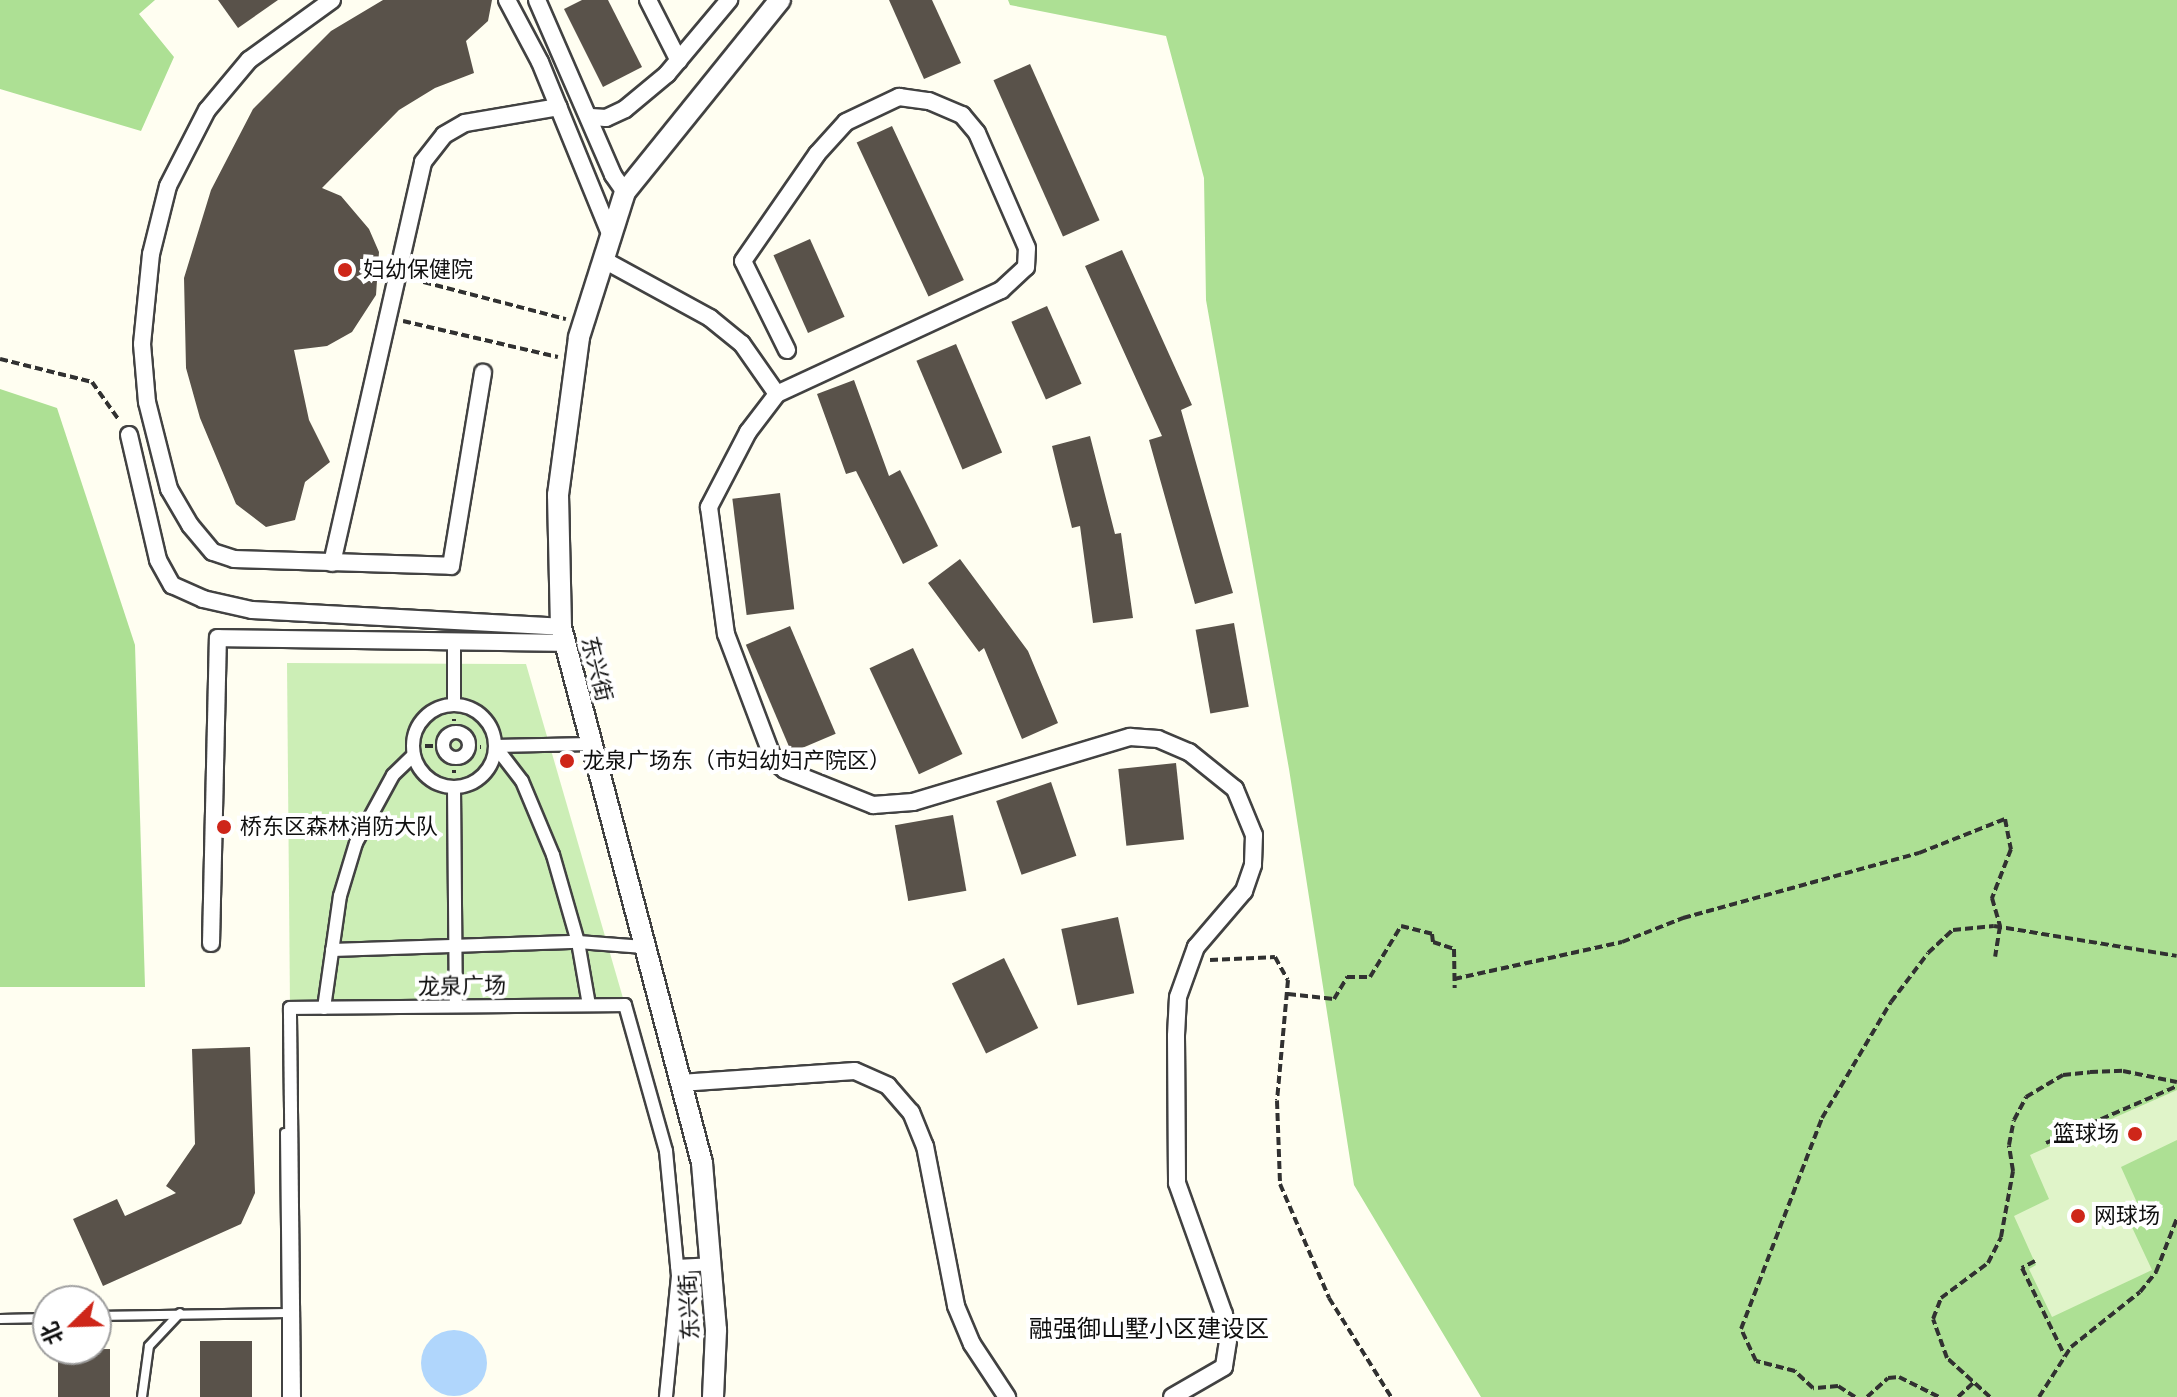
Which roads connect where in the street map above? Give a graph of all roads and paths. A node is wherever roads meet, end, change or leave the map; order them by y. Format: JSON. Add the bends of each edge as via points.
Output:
{"nodes":[{"id":1,"x":332,"y":0,"type":"edge"},
{"id":2,"x":507,"y":0,"type":"edge"},
{"id":3,"x":537,"y":0,"type":"edge"},
{"id":4,"x":648,"y":0,"type":"edge"},
{"id":5,"x":729,"y":0,"type":"edge"},
{"id":6,"x":780,"y":0,"type":"edge"},
{"id":7,"x":679,"y":61,"type":"junction"},
{"id":8,"x":559,"y":107,"type":"junction"},
{"id":9,"x":591,"y":117,"type":"junction"},
{"id":10,"x":625,"y":192,"type":"junction"},
{"id":11,"x":611,"y":236,"type":"junction"},
{"id":12,"x":604,"y":260,"type":"junction"},
{"id":13,"x":397,"y":276,"type":"junction"},
{"id":14,"x":388,"y":317,"type":"junction"},
{"id":15,"x":583,"y":324,"type":"junction"},
{"id":16,"x":787,"y":350,"type":"dead end"},
{"id":17,"x":0,"y":359,"type":"edge"},
{"id":18,"x":576,"y":361,"type":"junction"},
{"id":19,"x":483,"y":373,"type":"dead end"},
{"id":20,"x":777,"y":394,"type":"junction"},
{"id":21,"x":129,"y":435,"type":"joint"},
{"id":22,"x":332,"y":563,"type":"junction"},
{"id":23,"x":563,"y":635,"type":"junction"},
{"id":24,"x":454,"y":641,"type":"junction"},
{"id":25,"x":454,"y":704,"type":"junction"},
{"id":26,"x":591,"y":744,"type":"junction"},
{"id":27,"x":495,"y":746,"type":"junction"},
{"id":28,"x":414,"y":755,"type":"junction"},
{"id":29,"x":454,"y":788,"type":"junction"},
{"id":30,"x":2000,"y":926,"type":"junction"},
{"id":31,"x":578,"y":942,"type":"junction"},
{"id":32,"x":211,"y":943,"type":"dead end"},
{"id":33,"x":454,"y":944,"type":"junction"},
{"id":34,"x":644,"y":947,"type":"junction"},
{"id":35,"x":332,"y":950,"type":"junction"},
{"id":36,"x":2177,"y":956,"type":"edge"},
{"id":37,"x":1995,"y":957,"type":"dead end"},
{"id":38,"x":1203,"y":963,"type":"dead end"},
{"id":39,"x":1454,"y":979,"type":"junction"},
{"id":40,"x":1455,"y":988,"type":"dead end"},
{"id":41,"x":1288,"y":994,"type":"junction"},
{"id":42,"x":589,"y":1005,"type":"junction"},
{"id":43,"x":456,"y":1006,"type":"junction"},
{"id":44,"x":324,"y":1008,"type":"junction"},
{"id":45,"x":284,"y":1015,"type":"dead end"},
{"id":46,"x":680,"y":1083,"type":"junction"},
{"id":47,"x":2175,"y":1087,"type":"edge"},
{"id":48,"x":2046,"y":1143,"type":"dead end"},
{"id":49,"x":2177,"y":1218,"type":"edge"},
{"id":50,"x":2035,"y":1261,"type":"dead end"},
{"id":51,"x":710,"y":1264,"type":"junction"},
{"id":52,"x":677,"y":1266,"type":"junction"},
{"id":53,"x":180,"y":1313,"type":"junction"},
{"id":54,"x":290,"y":1313,"type":"junction"},
{"id":55,"x":112,"y":1315,"type":"edge"},
{"id":56,"x":32,"y":1318,"type":"edge"},
{"id":57,"x":0,"y":1319,"type":"edge"},
{"id":58,"x":2065,"y":1356,"type":"junction"},
{"id":59,"x":1973,"y":1383,"type":"junction"},
{"id":60,"x":142,"y":1397,"type":"edge"},
{"id":61,"x":287,"y":1397,"type":"edge"},
{"id":62,"x":294,"y":1397,"type":"edge"},
{"id":63,"x":666,"y":1397,"type":"edge"},
{"id":64,"x":713,"y":1397,"type":"edge"},
{"id":65,"x":1007,"y":1397,"type":"edge"},
{"id":66,"x":1172,"y":1397,"type":"edge"},
{"id":67,"x":1391,"y":1397,"type":"edge"},
{"id":68,"x":1855,"y":1397,"type":"edge"},
{"id":69,"x":1867,"y":1397,"type":"edge"},
{"id":70,"x":1939,"y":1397,"type":"edge"},
{"id":71,"x":1958,"y":1397,"type":"edge"},
{"id":72,"x":1990,"y":1397,"type":"edge"},
{"id":73,"x":2039,"y":1397,"type":"edge"}],
"edges":[{"from":1,"to":22,"type":"street","via":[[249,60],[207,110],[168,186],[151,254],[142,344],[160,459],[190,525],[213,552],[234,559]]},
{"from":2,"to":8,"type":"street"},
{"from":3,"to":9,"type":"street"},
{"from":4,"to":7,"type":"street"},
{"from":5,"to":7,"type":"street"},
{"from":6,"to":10,"type":"street","name":"东兴街"},
{"from":7,"to":9,"type":"street","via":[[625,109],[606,118]]},
{"from":8,"to":11,"type":"street"},
{"from":8,"to":13,"type":"street","via":[[486,116],[444,135],[431,147]]},
{"from":9,"to":10,"type":"street"},
{"from":10,"to":11,"type":"street","name":"东兴街"},
{"from":11,"to":12,"type":"street","name":"东兴街"},
{"from":12,"to":15,"type":"street","name":"东兴街"},
{"from":12,"to":20,"type":"street","via":[[710,318],[742,344]]},
{"from":13,"to":14,"type":"street"},
{"from":13,"to":15,"type":"path"},
{"from":14,"to":18,"type":"path"},
{"from":14,"to":22,"type":"street"},
{"from":15,"to":18,"type":"street","name":"东兴街"},
{"from":16,"to":20,"type":"street","via":[[743,261],[808,166],[846,122],[899,97],[929,101],[962,115],[977,133],[1027,248],[1026,267],[1001,290]]},
{"from":17,"to":21,"type":"path","via":[[92,382]]},
{"from":18,"to":23,"type":"street","name":"东兴街","via":[[558,495]]},
{"from":19,"to":22,"type":"street","via":[[451,566]]},
{"from":20,"to":66,"type":"street","via":[[748,432],[709,507],[726,634],[774,761],[873,805],[892,805],[1094,744],[1130,737],[1158,739],[1218,770],[1248,814],[1253,865],[1244,891],[1196,947],[1178,997],[1176,1036],[1177,1183],[1224,1314],[1228,1341],[1224,1367]]},
{"from":21,"to":23,"type":"street","via":[[150,540],[172,585],[252,610]]},
{"from":23,"to":24,"type":"street"},
{"from":23,"to":26,"type":"street","name":"东兴街"},
{"from":24,"to":25,"type":"street"},
{"from":24,"to":32,"type":"street","via":[[218,638]]},
{"from":25,"to":27,"type":"street","via":[[485,718]]},
{"from":25,"to":28,"type":"street","via":[[422,719],[413,740]]},
{"from":26,"to":27,"type":"street"},
{"from":26,"to":34,"type":"street","name":"东兴街"},
{"from":27,"to":29,"type":"street","via":[[485,774]]},
{"from":27,"to":31,"type":"street","via":[[510,761],[536,812]]},
{"from":28,"to":29,"type":"street","via":[[430,780]]},
{"from":28,"to":35,"type":"street","via":[[393,775],[356,843]]},
{"from":29,"to":33,"type":"street"},
{"from":30,"to":36,"type":"path"},
{"from":30,"to":37,"type":"path"},
{"from":30,"to":39,"type":"path","via":[[1992,898],[2011,849],[2005,819],[1919,853],[1683,918],[1622,942]]},
{"from":30,"to":68,"type":"path","via":[[1945,933],[1872,1032],[1822,1118],[1741,1329],[1756,1361],[1795,1371],[1813,1388],[1838,1386]]},
{"from":31,"to":33,"type":"street"},
{"from":31,"to":34,"type":"street"},
{"from":31,"to":42,"type":"street"},
{"from":33,"to":35,"type":"street"},
{"from":33,"to":43,"type":"street"},
{"from":34,"to":46,"type":"street","name":"东兴街"},
{"from":35,"to":44,"type":"street"},
{"from":38,"to":41,"type":"path","via":[[1222,957],[1275,957],[1288,980]]},
{"from":39,"to":40,"type":"path"},
{"from":39,"to":41,"type":"path","via":[[1454,949],[1433,942],[1432,934],[1401,926],[1370,977],[1347,977],[1334,999]]},
{"from":41,"to":67,"type":"path","via":[[1277,1101],[1280,1184],[1329,1298]]},
{"from":42,"to":43,"type":"street","name":"龙泉广场"},
{"from":42,"to":52,"type":"street","name":"龙泉广场","via":[[625,1005],[666,1151]]},
{"from":43,"to":44,"type":"street","name":"龙泉广场"},
{"from":44,"to":54,"type":"street","name":"龙泉广场","via":[[290,1008]]},
{"from":45,"to":54,"type":"lane"},
{"from":46,"to":51,"type":"street","name":"东兴街","via":[[702,1163]]},
{"from":46,"to":65,"type":"street","via":[[855,1071],[888,1086],[911,1112],[925,1146],[956,1306],[972,1344]]},
{"from":47,"to":48,"type":"path"},
{"from":47,"to":59,"type":"path","via":[[2123,1071],[2090,1072],[2063,1075],[2026,1097],[2009,1145],[2013,1171],[2001,1237],[1988,1263],[1941,1298],[1933,1319],[1947,1358]]},
{"from":49,"to":58,"type":"path","via":[[2156,1272],[2140,1292]]},
{"from":50,"to":58,"type":"path","via":[[2022,1268]]},
{"from":51,"to":52,"type":"street"},
{"from":51,"to":64,"type":"street","name":"东兴街","via":[[716,1330]]},
{"from":52,"to":63,"type":"street","name":"龙泉广场"},
{"from":53,"to":54,"type":"lane"},
{"from":53,"to":55,"type":"lane"},
{"from":53,"to":60,"type":"lane","via":[[149,1346]]},
{"from":54,"to":61,"type":"lane"},
{"from":54,"to":62,"type":"street","name":"龙泉广场"},
{"from":56,"to":57,"type":"lane"},
{"from":58,"to":73,"type":"path"},
{"from":59,"to":71,"type":"path"},
{"from":59,"to":72,"type":"path"},
{"from":69,"to":70,"type":"path","via":[[1888,1378],[1899,1377]]}]}
